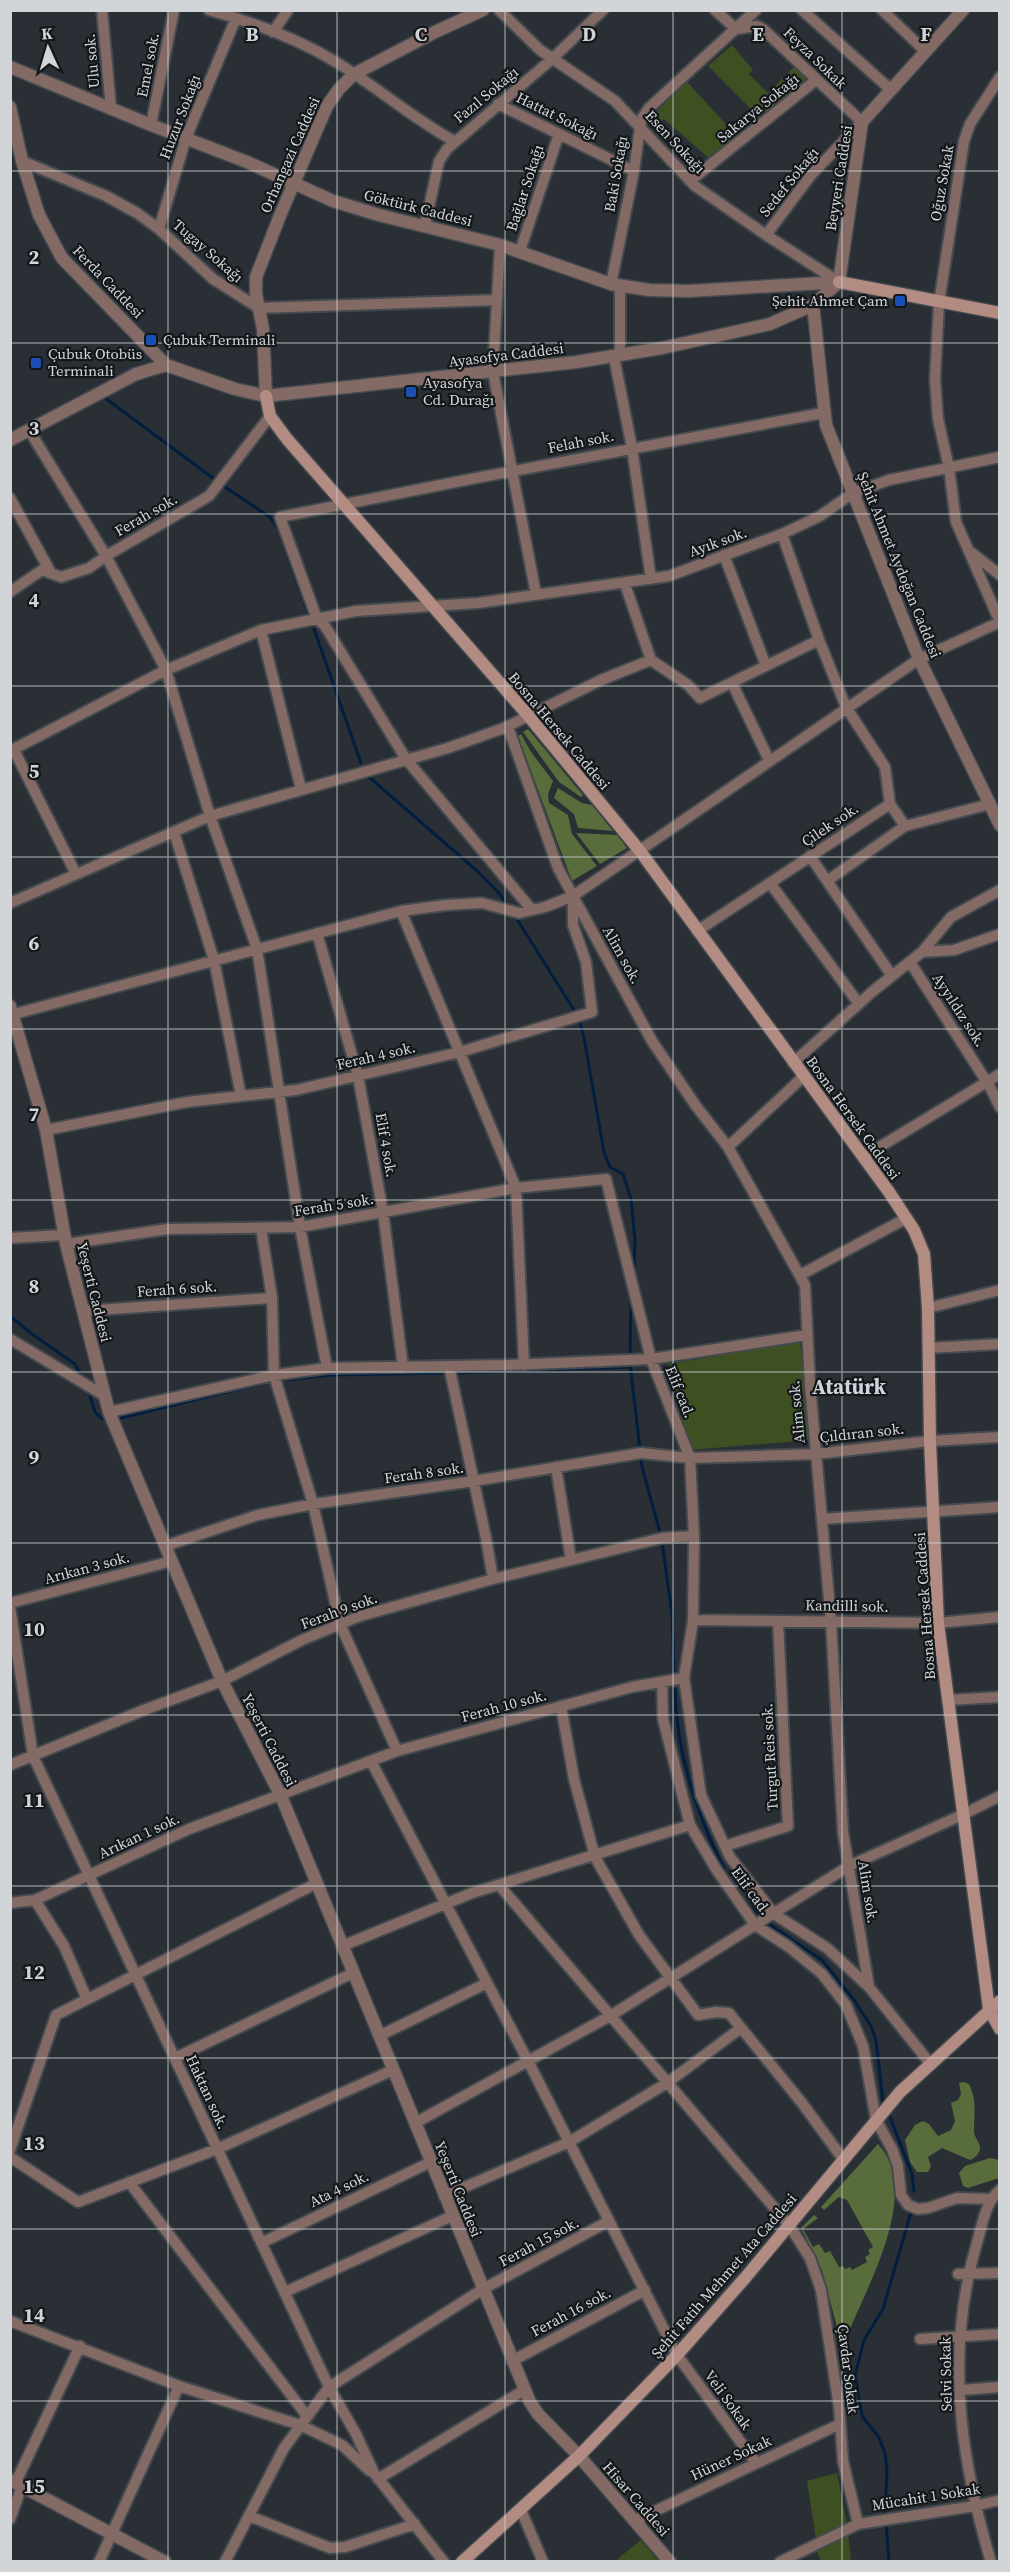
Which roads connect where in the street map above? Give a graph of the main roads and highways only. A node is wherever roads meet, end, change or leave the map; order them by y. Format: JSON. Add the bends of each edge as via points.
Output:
{"nodes":[{"id":1,"x":839,"y":282,"type":"road end"},
{"id":2,"x":999,"y":313,"type":"edge"},
{"id":3,"x":266,"y":396,"type":"road end"},
{"id":4,"x":999,"y":2001,"type":"edge"},
{"id":5,"x":989,"y":2009,"type":"junction"},
{"id":6,"x":999,"y":2029,"type":"edge"},
{"id":7,"x":462,"y":2562,"type":"edge"}],
"edges":[{"from":1,"to":2,"type":"main road"},
{"from":3,"to":5,"type":"main road","name":"Bosna Hersek Caddesi","via":[[270,416],[287,439],[640,851],[921,1242],[928,1308],[938,1623]]},
{"from":4,"to":5,"type":"main road","name":"Şehit Fatih Mehmet Ata Caddesi"},
{"from":5,"to":6,"type":"main road","name":"Bosna Hersek Caddesi"},
{"from":5,"to":7,"type":"main road","name":"Şehit Fatih Mehmet Ata Caddesi","via":[[900,2091],[677,2355],[579,2456]]}]}
